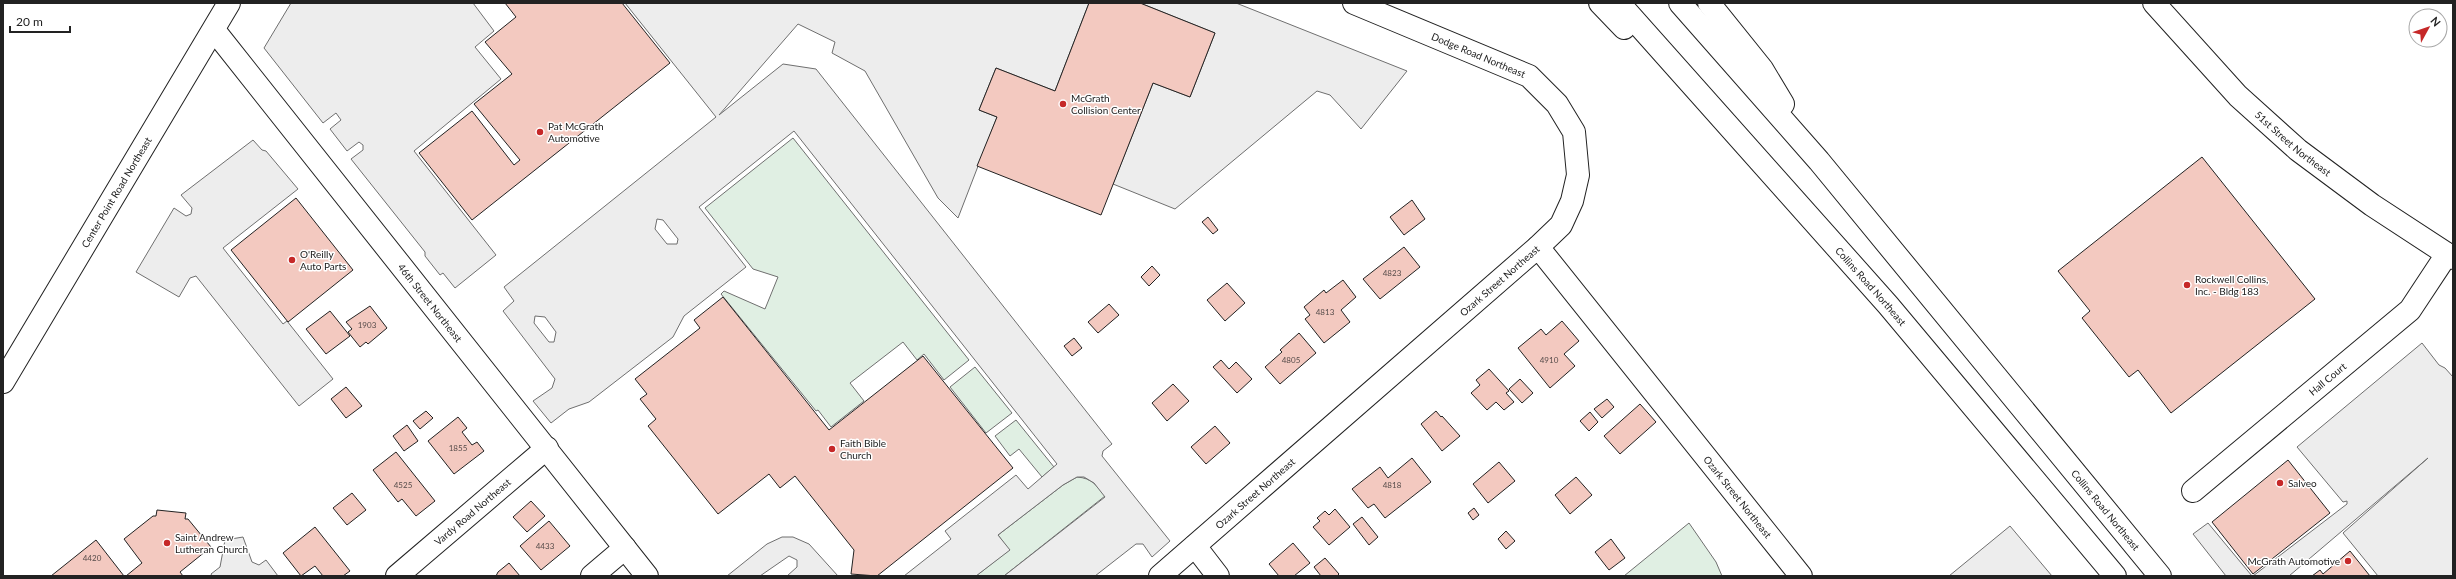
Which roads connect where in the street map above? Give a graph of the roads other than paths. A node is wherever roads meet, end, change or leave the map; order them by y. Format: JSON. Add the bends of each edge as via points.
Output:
{"nodes":[{"id":1,"x":229,"y":3,"type":"edge"},
{"id":2,"x":1354,"y":3,"type":"edge"},
{"id":3,"x":1600,"y":3,"type":"edge"},
{"id":4,"x":1619,"y":3,"type":"edge"},
{"id":5,"x":1680,"y":3,"type":"edge"},
{"id":6,"x":1709,"y":3,"type":"edge"},
{"id":7,"x":2154,"y":3,"type":"edge"},
{"id":8,"x":214,"y":30,"type":"junction"},
{"id":9,"x":1819,"y":161,"type":"junction"},
{"id":10,"x":1538,"y":247,"type":"junction"},
{"id":11,"x":2450,"y":256,"type":"edge"},
{"id":12,"x":1888,"y":305,"type":"junction"},
{"id":13,"x":3,"y":382,"type":"edge"},
{"id":14,"x":547,"y":448,"type":"junction"},
{"id":15,"x":2193,"y":491,"type":"dead end"},
{"id":16,"x":1195,"y":546,"type":"junction"},
{"id":17,"x":625,"y":548,"type":"junction"},
{"id":18,"x":397,"y":576,"type":"edge"},
{"id":19,"x":592,"y":576,"type":"edge"},
{"id":20,"x":647,"y":576,"type":"edge"},
{"id":21,"x":1160,"y":576,"type":"edge"},
{"id":22,"x":1218,"y":576,"type":"edge"},
{"id":23,"x":1801,"y":576,"type":"edge"},
{"id":24,"x":2115,"y":576,"type":"edge"},
{"id":25,"x":2160,"y":576,"type":"edge"}],
"edges":[{"from":1,"to":8,"type":"main road","name":"Center Point Road Northeast"},
{"from":2,"to":10,"type":"main road","name":"Dodge Road Northeast","via":[[1530,76],[1557,104],[1574,132],[1578,175],[1572,201],[1560,225]]},
{"from":3,"to":12,"type":"main road"},
{"from":4,"to":12,"type":"main road","name":"Collins Road Northeast"},
{"from":5,"to":9,"type":"main road","name":"Collins Road Northeast"},
{"from":6,"to":9,"type":"main road","via":[[1762,69]]},
{"from":7,"to":11,"type":"main road","name":"51st Street Northeast","via":[[2238,96],[2298,150],[2372,206]]},
{"from":8,"to":13,"type":"main road","name":"Center Point Road Northeast"},
{"from":8,"to":14,"type":"main road","name":"46th Street Northeast"},
{"from":9,"to":25,"type":"main road","name":"Collins Road Northeast"},
{"from":10,"to":16,"type":"main road","name":"Ozark Street Northeast"},
{"from":10,"to":23,"type":"main road","name":"Ozark Street Northeast"},
{"from":11,"to":15,"type":"main road","name":"Hall Court","via":[[2410,310]]},
{"from":12,"to":24,"type":"main road","name":"Collins Road Northeast"},
{"from":14,"to":17,"type":"main road","name":"46th Street Northeast"},
{"from":14,"to":18,"type":"main road","name":"Vardy Road Northeast"},
{"from":16,"to":21,"type":"main road","name":"Ozark Street Northeast"},
{"from":16,"to":22,"type":"main road"},
{"from":17,"to":19,"type":"main road"},
{"from":17,"to":20,"type":"main road","name":"46th Street Northeast"}]}
